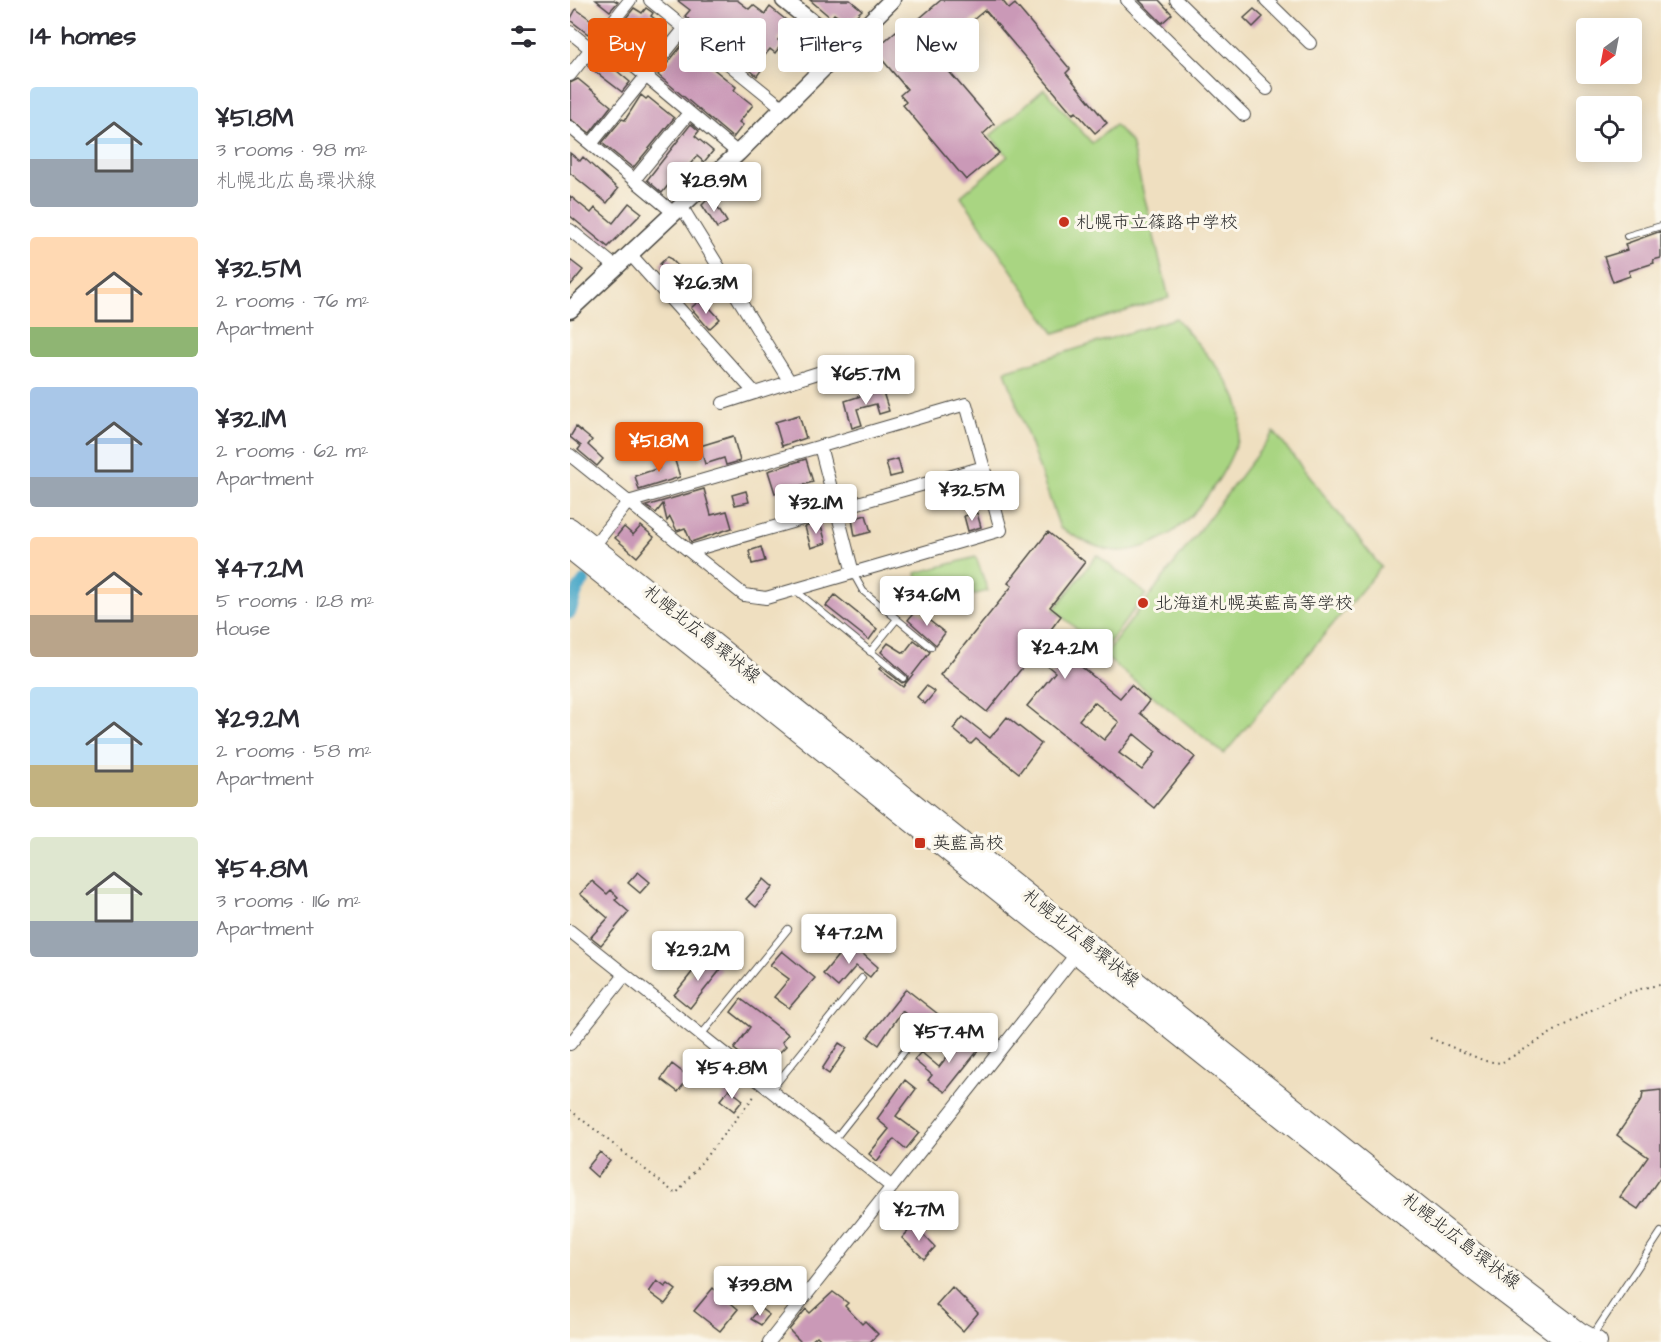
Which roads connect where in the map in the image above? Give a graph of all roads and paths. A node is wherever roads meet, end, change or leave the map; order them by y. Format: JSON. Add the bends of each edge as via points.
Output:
{"nodes":[{"id":1,"x":630,"y":0,"type":"edge"},
{"id":2,"x":650,"y":0,"type":"edge"},
{"id":3,"x":784,"y":0,"type":"edge"},
{"id":4,"x":892,"y":0,"type":"edge"},
{"id":5,"x":1126,"y":0,"type":"edge"},
{"id":6,"x":1176,"y":0,"type":"edge"},
{"id":7,"x":1266,"y":0,"type":"edge"},
{"id":8,"x":616,"y":18,"type":"edge"},
{"id":9,"x":806,"y":18,"type":"edge"},
{"id":10,"x":874,"y":18,"type":"edge"},
{"id":11,"x":679,"y":23,"type":"edge"},
{"id":12,"x":570,"y":32,"type":"edge"},
{"id":13,"x":679,"y":35,"type":"edge"},
{"id":14,"x":1310,"y":43,"type":"dead end"},
{"id":15,"x":588,"y":47,"type":"edge"},
{"id":16,"x":588,"y":53,"type":"edge"},
{"id":17,"x":641,"y":72,"type":"edge"},
{"id":18,"x":739,"y":72,"type":"edge"},
{"id":19,"x":820,"y":72,"type":"edge"},
{"id":20,"x":570,"y":75,"type":"edge"},
{"id":21,"x":646,"y":76,"type":"junction"},
{"id":22,"x":1267,"y":89,"type":"dead end"},
{"id":23,"x":783,"y":108,"type":"junction"},
{"id":24,"x":689,"y":113,"type":"junction"},
{"id":25,"x":1244,"y":115,"type":"dead end"},
{"id":26,"x":570,"y":127,"type":"edge"},
{"id":27,"x":591,"y":144,"type":"junction"},
{"id":28,"x":738,"y":153,"type":"junction"},
{"id":29,"x":634,"y":180,"type":"junction"},
{"id":30,"x":678,"y":209,"type":"junction"},
{"id":31,"x":1661,"y":226,"type":"edge"},
{"id":32,"x":570,"y":230,"type":"edge"},
{"id":33,"x":1628,"y":236,"type":"dead end"},
{"id":34,"x":630,"y":254,"type":"junction"},
{"id":35,"x":616,"y":267,"type":"junction"},
{"id":36,"x":570,"y":310,"type":"edge"},
{"id":37,"x":821,"y":372,"type":"dead end"},
{"id":38,"x":790,"y":382,"type":"junction"},
{"id":39,"x":755,"y":393,"type":"junction"},
{"id":40,"x":723,"y":403,"type":"dead end"},
{"id":41,"x":820,"y":446,"type":"junction"},
{"id":42,"x":570,"y":455,"type":"edge"},
{"id":43,"x":984,"y":467,"type":"junction"},
{"id":44,"x":628,"y":502,"type":"junction"},
{"id":45,"x":836,"y":508,"type":"junction"},
{"id":46,"x":570,"y":528,"type":"edge"},
{"id":47,"x":593,"y":547,"type":"junction"},
{"id":48,"x":570,"y":549,"type":"edge"},
{"id":49,"x":690,"y":551,"type":"junction"},
{"id":50,"x":853,"y":573,"type":"junction"},
{"id":51,"x":795,"y":590,"type":"junction"},
{"id":52,"x":897,"y":620,"type":"junction"},
{"id":53,"x":931,"y":647,"type":"dead end"},
{"id":54,"x":870,"y":652,"type":"junction"},
{"id":55,"x":903,"y":678,"type":"dead end"},
{"id":56,"x":788,"y":929,"type":"dead end"},
{"id":57,"x":570,"y":931,"type":"edge"},
{"id":58,"x":1077,"y":953,"type":"junction"},
{"id":59,"x":625,"y":975,"type":"junction"},
{"id":60,"x":862,"y":978,"type":"dead end"},
{"id":61,"x":1661,"y":985,"type":"edge"},
{"id":62,"x":926,"y":1024,"type":"dead end"},
{"id":63,"x":701,"y":1035,"type":"junction"},
{"id":64,"x":1430,"y":1038,"type":"dead end"},
{"id":65,"x":570,"y":1044,"type":"edge"},
{"id":66,"x":767,"y":1088,"type":"junction"},
{"id":67,"x":570,"y":1110,"type":"edge"},
{"id":68,"x":833,"y":1141,"type":"junction"},
{"id":69,"x":892,"y":1187,"type":"junction"},
{"id":70,"x":1661,"y":1232,"type":"edge"},
{"id":71,"x":1594,"y":1340,"type":"edge"},
{"id":72,"x":768,"y":1342,"type":"edge"},
{"id":73,"x":1569,"y":1342,"type":"edge"}],
"edges":[{"from":1,"to":8,"type":"street"},
{"from":2,"to":11,"type":"street"},
{"from":3,"to":9,"type":"street"},
{"from":4,"to":10,"type":"street"},
{"from":5,"to":25,"type":"street"},
{"from":6,"to":22,"type":"street"},
{"from":7,"to":14,"type":"street"},
{"from":12,"to":15,"type":"street"},
{"from":13,"to":21,"type":"street"},
{"from":16,"to":20,"type":"street"},
{"from":17,"to":21,"type":"street"},
{"from":18,"to":23,"type":"street"},
{"from":19,"to":23,"type":"street"},
{"from":21,"to":24,"type":"street"},
{"from":21,"to":27,"type":"street"},
{"from":23,"to":28,"type":"street"},
{"from":24,"to":28,"type":"street"},
{"from":24,"to":29,"type":"street"},
{"from":26,"to":27,"type":"street"},
{"from":27,"to":29,"type":"street"},
{"from":28,"to":30,"type":"street"},
{"from":29,"to":30,"type":"street"},
{"from":30,"to":34,"type":"street"},
{"from":30,"to":38,"type":"street"},
{"from":31,"to":33,"type":"lane"},
{"from":32,"to":35,"type":"street"},
{"from":34,"to":35,"type":"street"},
{"from":34,"to":39,"type":"street"},
{"from":35,"to":36,"type":"street"},
{"from":37,"to":38,"type":"street"},
{"from":38,"to":39,"type":"street"},
{"from":39,"to":40,"type":"street"},
{"from":41,"to":43,"type":"street","via":[[966,404]]},
{"from":41,"to":44,"type":"street"},
{"from":41,"to":45,"type":"street"},
{"from":42,"to":44,"type":"street"},
{"from":43,"to":45,"type":"street"},
{"from":43,"to":50,"type":"street","via":[[1001,530]]},
{"from":44,"to":47,"type":"street"},
{"from":44,"to":49,"type":"street"},
{"from":45,"to":49,"type":"street"},
{"from":45,"to":50,"type":"street"},
{"from":46,"to":47,"type":"main road","name":"札幌北広島環状線"},
{"from":47,"to":71,"type":"main road","name":"札幌北広島環状線","via":[[1480,1257]]},
{"from":48,"to":58,"type":"main road","name":"札幌北広島環状線"},
{"from":49,"to":51,"type":"street","via":[[744,595],[766,598]]},
{"from":50,"to":51,"type":"street"},
{"from":50,"to":52,"type":"lane","via":[[862,591]]},
{"from":51,"to":54,"type":"lane"},
{"from":52,"to":53,"type":"lane"},
{"from":52,"to":54,"type":"lane"},
{"from":54,"to":55,"type":"lane"},
{"from":56,"to":63,"type":"lane"},
{"from":57,"to":59,"type":"street"},
{"from":58,"to":69,"type":"street"},
{"from":58,"to":73,"type":"main road","name":"札幌北広島環状線","via":[[1464,1263]]},
{"from":59,"to":63,"type":"street"},
{"from":59,"to":65,"type":"street"},
{"from":60,"to":66,"type":"lane"},
{"from":61,"to":64,"type":"path","via":[[1632,992],[1601,1007],[1501,1064]]},
{"from":62,"to":68,"type":"lane"},
{"from":63,"to":66,"type":"street"},
{"from":66,"to":67,"type":"path","via":[[676,1194]]},
{"from":66,"to":68,"type":"street"},
{"from":68,"to":69,"type":"street"},
{"from":69,"to":72,"type":"street"},
{"from":70,"to":71,"type":"lane"}]}
